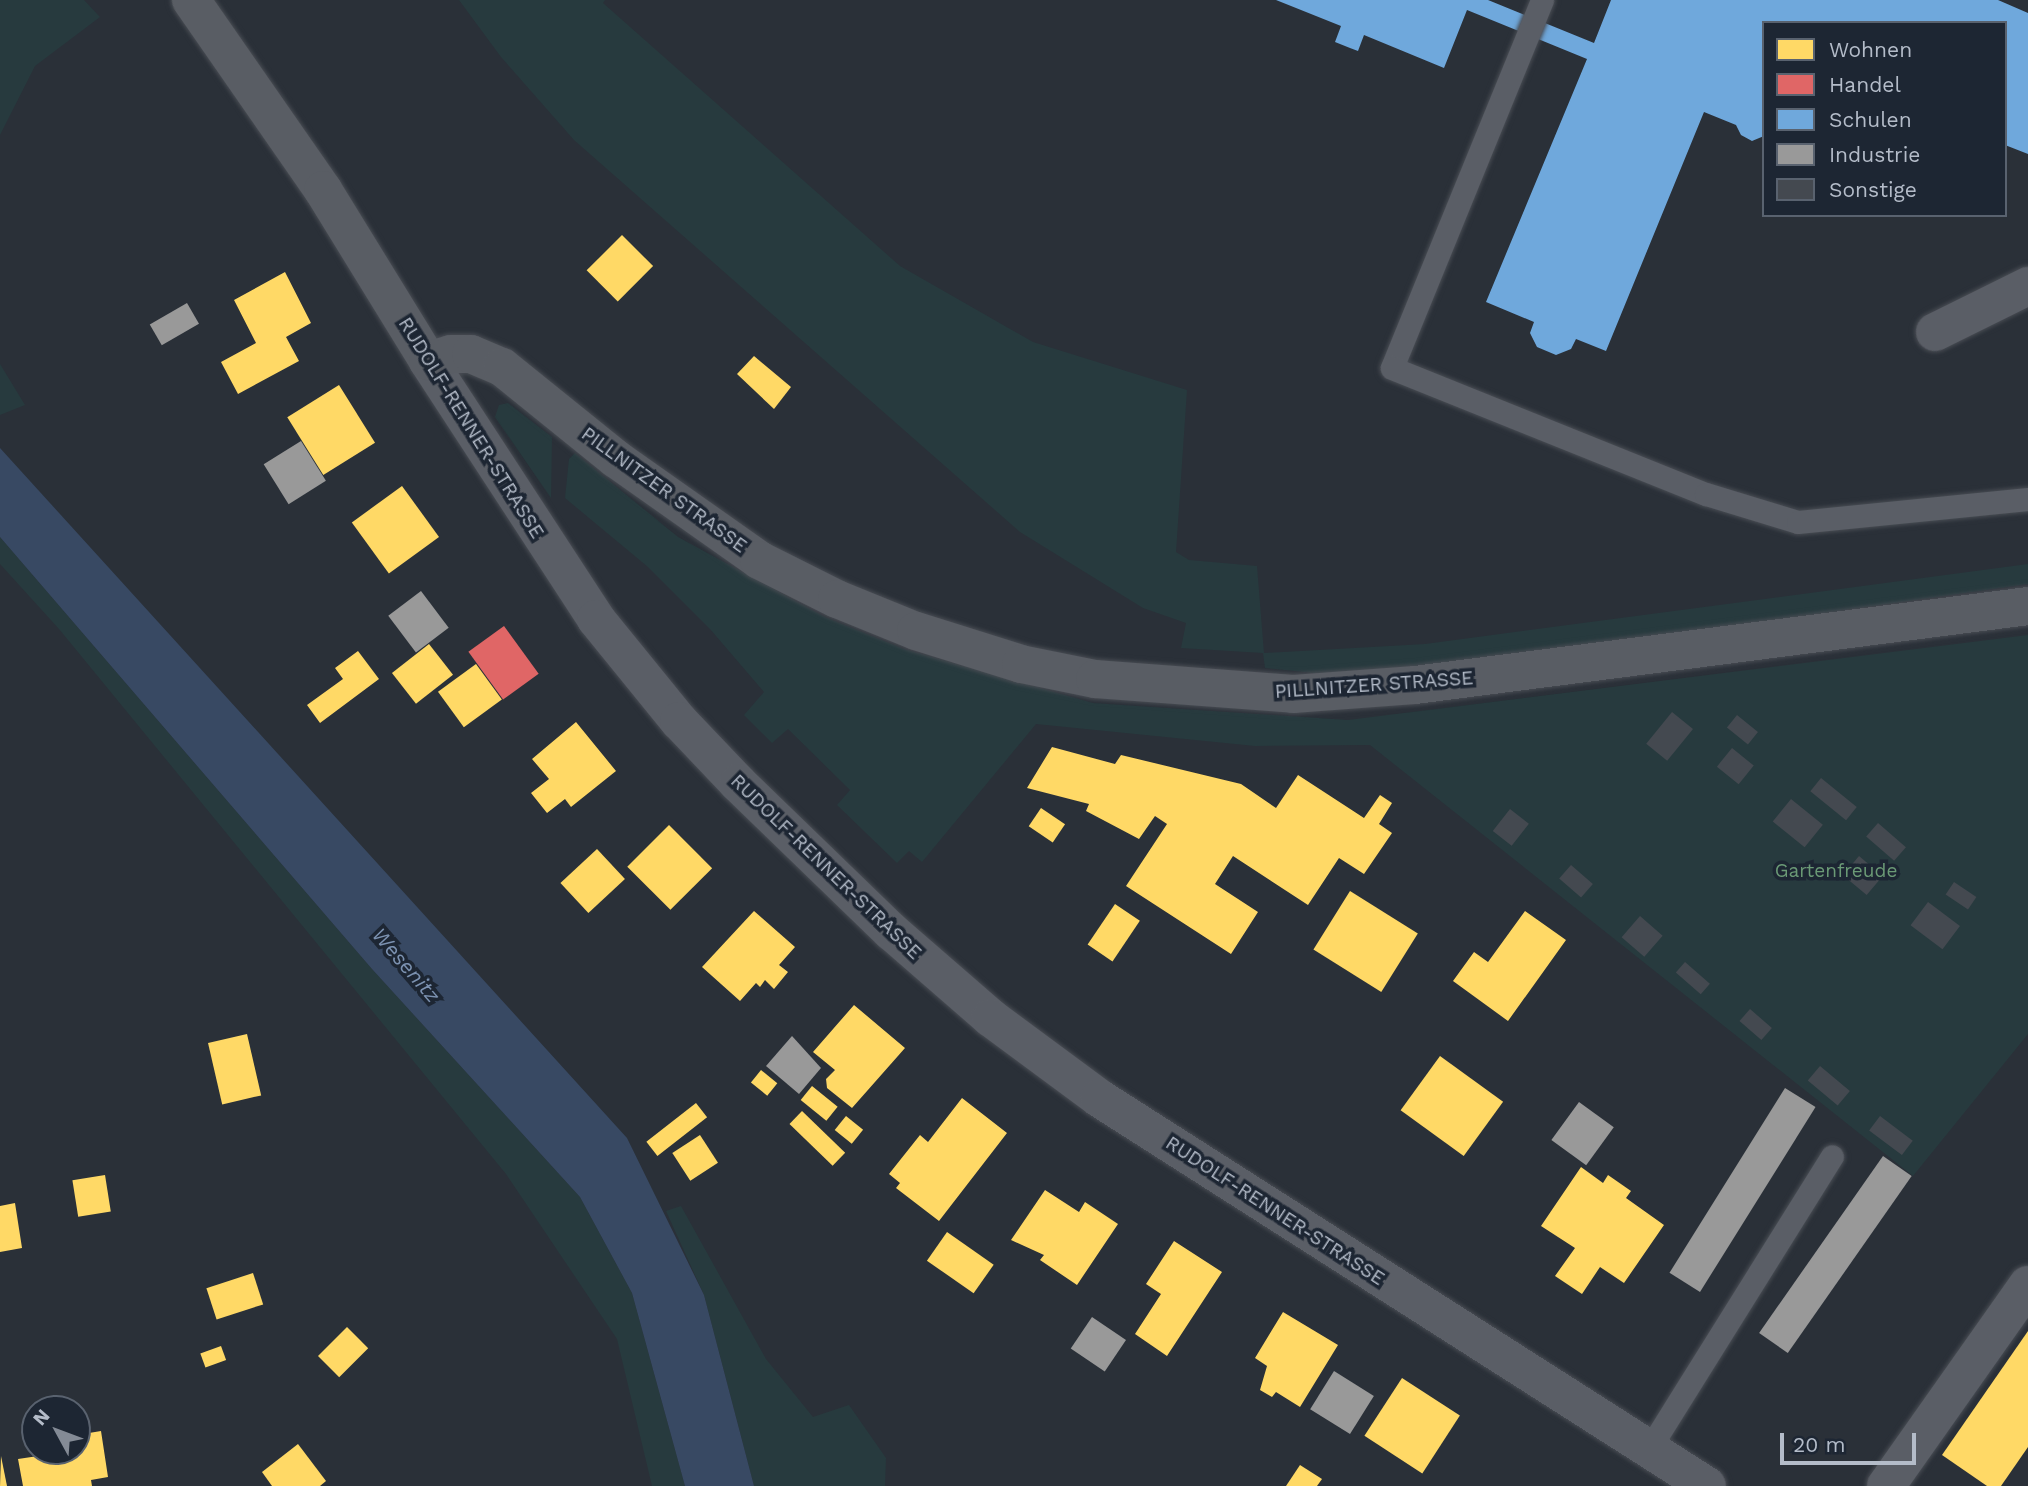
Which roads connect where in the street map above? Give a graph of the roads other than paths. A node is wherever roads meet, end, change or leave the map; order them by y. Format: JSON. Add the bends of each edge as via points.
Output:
{"nodes":[{"id":1,"x":191,"y":0,"type":"edge"},
{"id":2,"x":1542,"y":0,"type":"edge"},
{"id":3,"x":2028,"y":286,"type":"edge"},
{"id":4,"x":1935,"y":332,"type":"dead end"},
{"id":5,"x":428,"y":361,"type":"junction"},
{"id":6,"x":2028,"y":499,"type":"edge"},
{"id":7,"x":2028,"y":606,"type":"edge"},
{"id":8,"x":1832,"y":1156,"type":"dead end"},
{"id":9,"x":2028,"y":1285,"type":"edge"},
{"id":10,"x":1649,"y":1449,"type":"junction"},
{"id":11,"x":1707,"y":1486,"type":"edge"},
{"id":12,"x":1886,"y":1486,"type":"edge"}],
"edges":[{"from":1,"to":5,"type":"street","name":"RUDOLF-RENNER-STRASSE","via":[[323,190]]},
{"from":2,"to":6,"type":"lane","via":[[1392,368],[1706,494],[1798,522]]},
{"from":3,"to":4,"type":"street"},
{"from":5,"to":7,"type":"street","name":"PILLNITZER STRASSE","via":[[471,354],[502,367],[686,511],[759,560],[837,599],[916,631],[1021,664],[1095,679],[1293,694],[1415,685]]},
{"from":5,"to":10,"type":"street","name":"RUDOLF-RENNER-STRASSE","via":[[560,570],[611,637],[738,783],[892,932],[991,1018],[1099,1098]]},
{"from":8,"to":10,"type":"lane"},
{"from":9,"to":12,"type":"street"},
{"from":10,"to":11,"type":"street","name":"RUDOLF-RENNER-STRASSE"}]}
